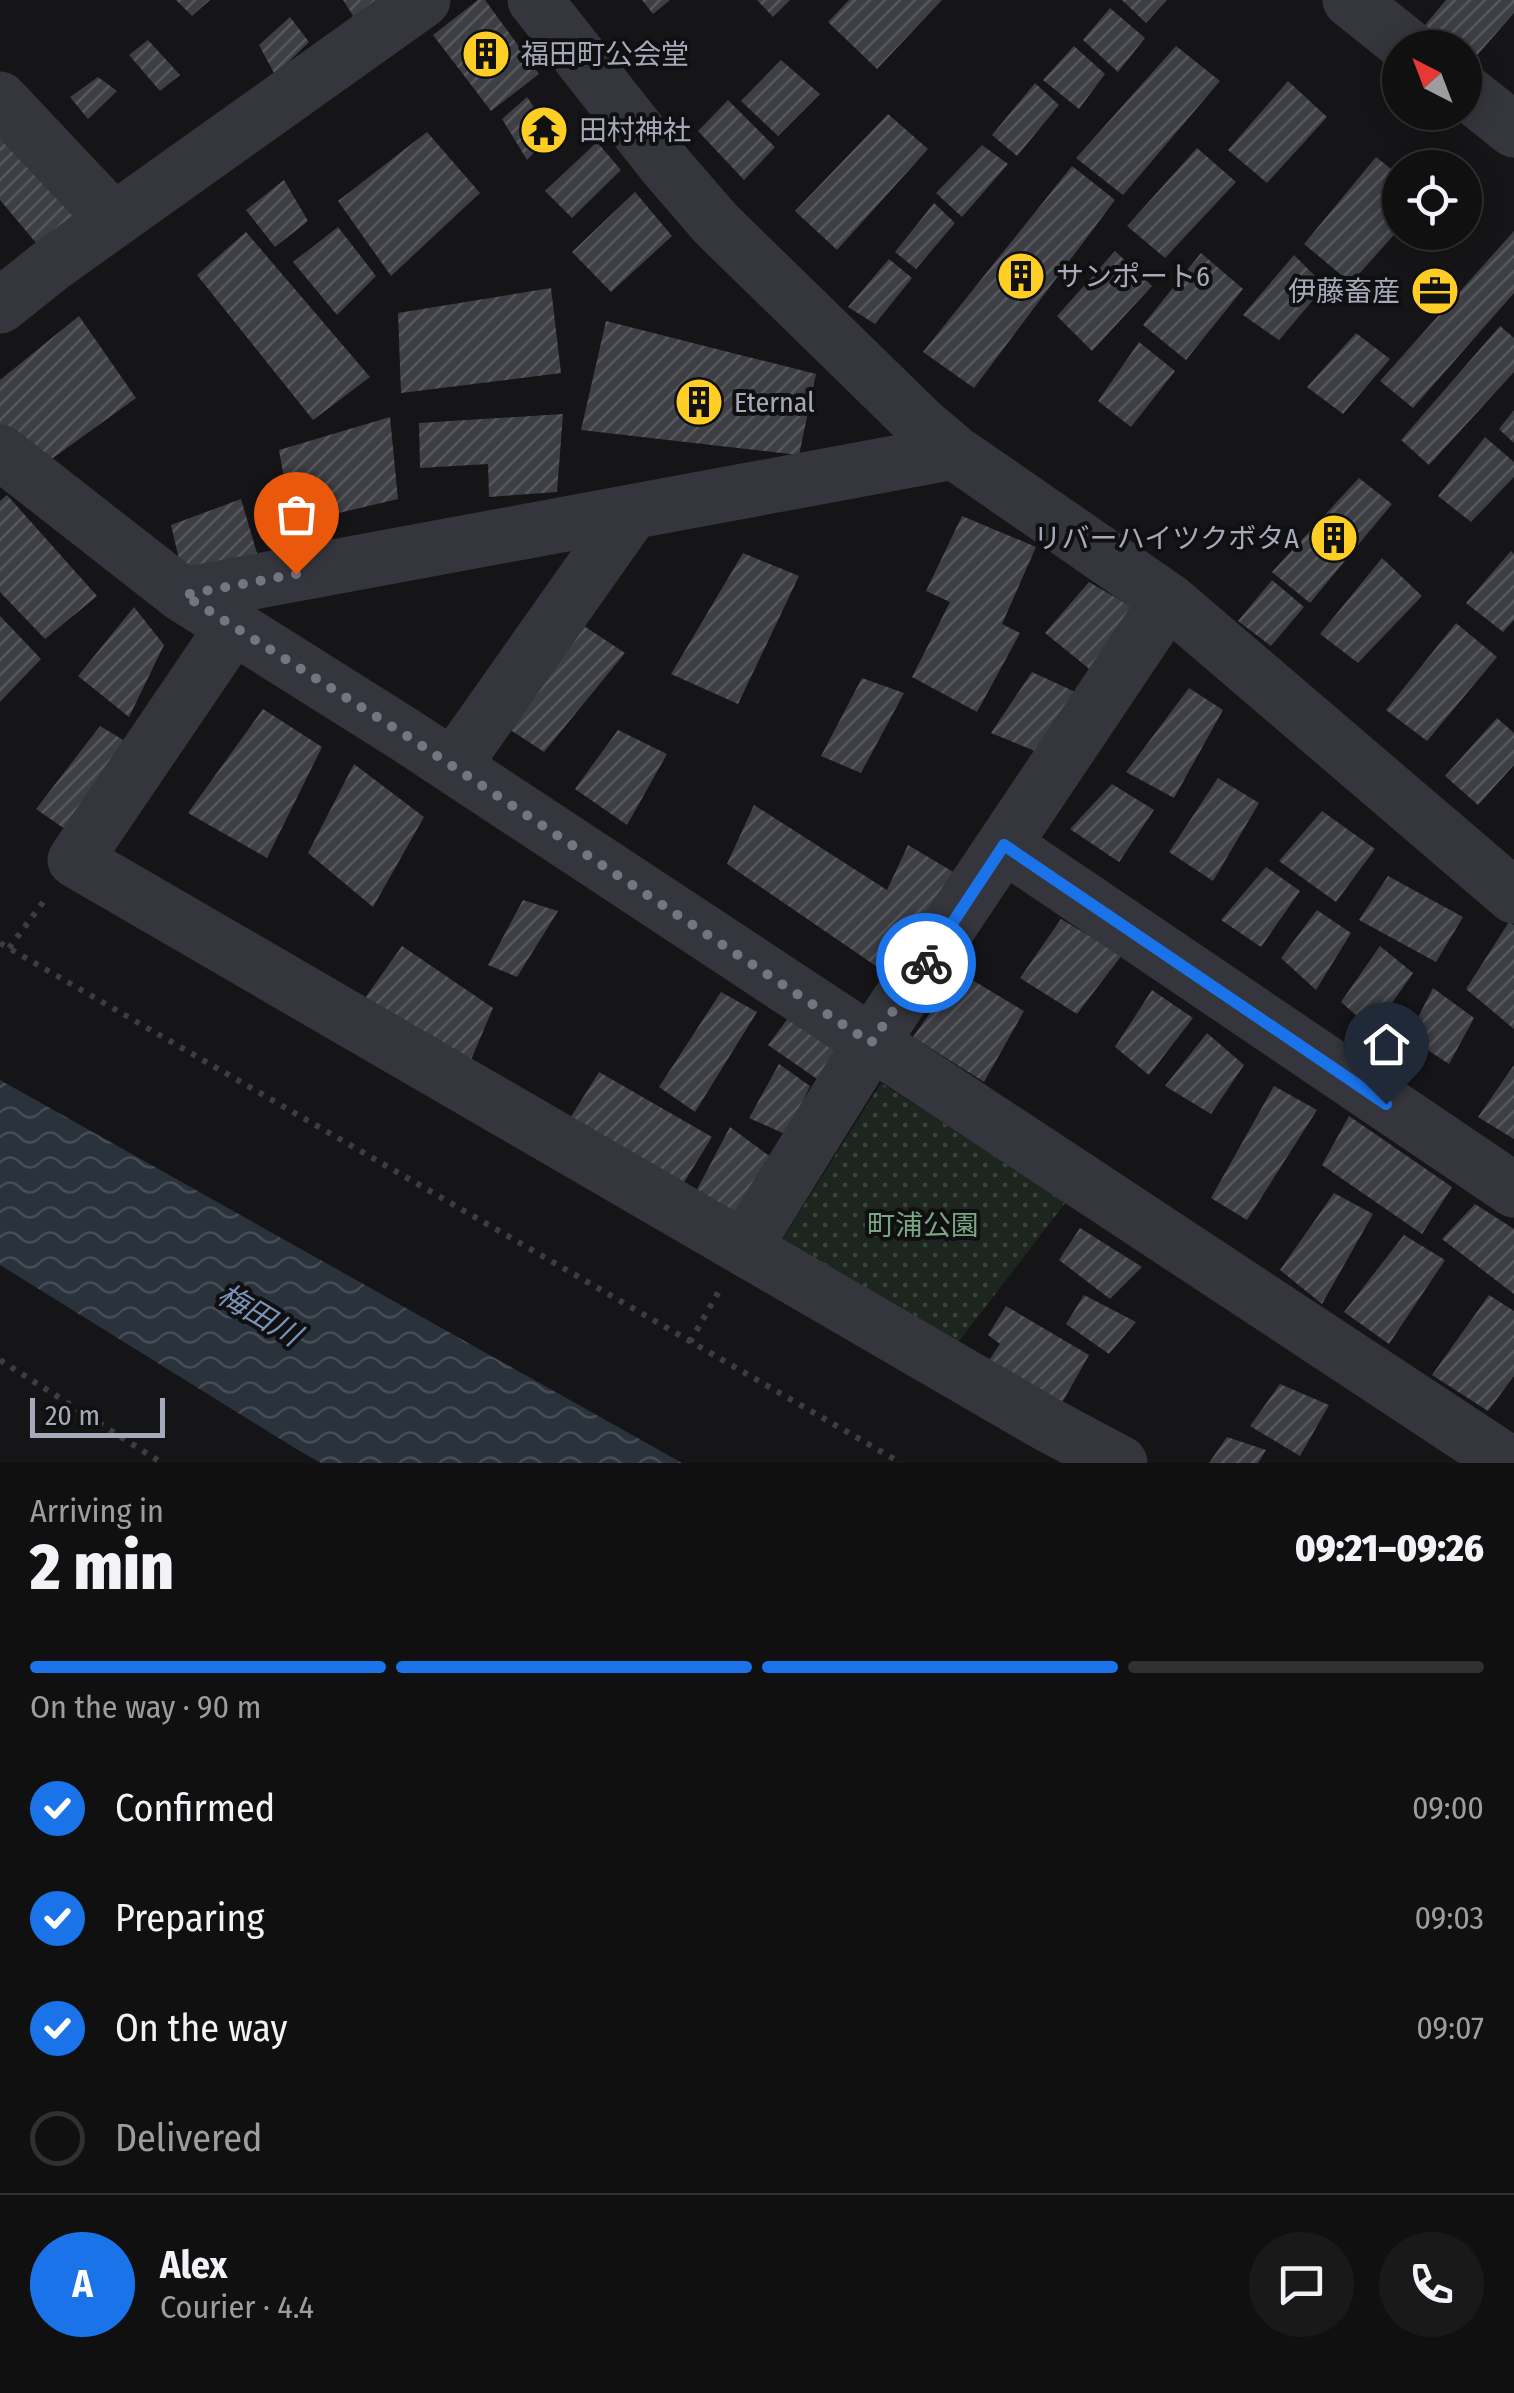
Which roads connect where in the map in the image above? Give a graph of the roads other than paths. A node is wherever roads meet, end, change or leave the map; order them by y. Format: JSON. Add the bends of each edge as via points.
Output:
{"nodes":[{"id":1,"x":423,"y":0,"type":"edge"},
{"id":2,"x":535,"y":0,"type":"edge"},
{"id":3,"x":1350,"y":0,"type":"edge"},
{"id":4,"x":1388,"y":30,"type":"edge"},
{"id":5,"x":0,"y":98,"type":"edge"},
{"id":6,"x":1482,"y":105,"type":"edge"},
{"id":7,"x":1514,"y":130,"type":"edge"},
{"id":8,"x":114,"y":220,"type":"junction"},
{"id":9,"x":0,"y":306,"type":"edge"},
{"id":10,"x":0,"y":452,"type":"edge"},
{"id":11,"x":954,"y":452,"type":"junction"},
{"id":12,"x":632,"y":512,"type":"junction"},
{"id":13,"x":184,"y":595,"type":"junction"},
{"id":14,"x":1168,"y":600,"type":"junction"},
{"id":15,"x":233,"y":627,"type":"junction"},
{"id":16,"x":452,"y":766,"type":"junction"},
{"id":17,"x":1004,"y":845,"type":"junction"},
{"id":18,"x":1510,"y":883,"type":"edge"},
{"id":19,"x":871,"y":1043,"type":"junction"},
{"id":20,"x":1514,"y":1190,"type":"edge"},
{"id":21,"x":744,"y":1248,"type":"junction"},
{"id":22,"x":1514,"y":1454,"type":"edge"},
{"id":23,"x":1120,"y":1463,"type":"edge"},
{"id":24,"x":1509,"y":1463,"type":"edge"}],
"edges":[{"from":1,"to":8,"type":"street"},
{"from":2,"to":11,"type":"street","via":[[716,224]]},
{"from":3,"to":4,"type":"street"},
{"from":5,"to":8,"type":"street"},
{"from":6,"to":7,"type":"street"},
{"from":8,"to":9,"type":"street"},
{"from":10,"to":13,"type":"street"},
{"from":11,"to":12,"type":"street"},
{"from":11,"to":14,"type":"street"},
{"from":12,"to":13,"type":"street"},
{"from":12,"to":16,"type":"street"},
{"from":13,"to":15,"type":"street"},
{"from":14,"to":17,"type":"street"},
{"from":14,"to":18,"type":"street"},
{"from":15,"to":16,"type":"street"},
{"from":15,"to":21,"type":"street","via":[[75,860]]},
{"from":16,"to":19,"type":"street"},
{"from":17,"to":19,"type":"street"},
{"from":17,"to":20,"type":"street"},
{"from":19,"to":21,"type":"street"},
{"from":19,"to":24,"type":"street"},
{"from":21,"to":23,"type":"street"},
{"from":22,"to":24,"type":"street"}]}
